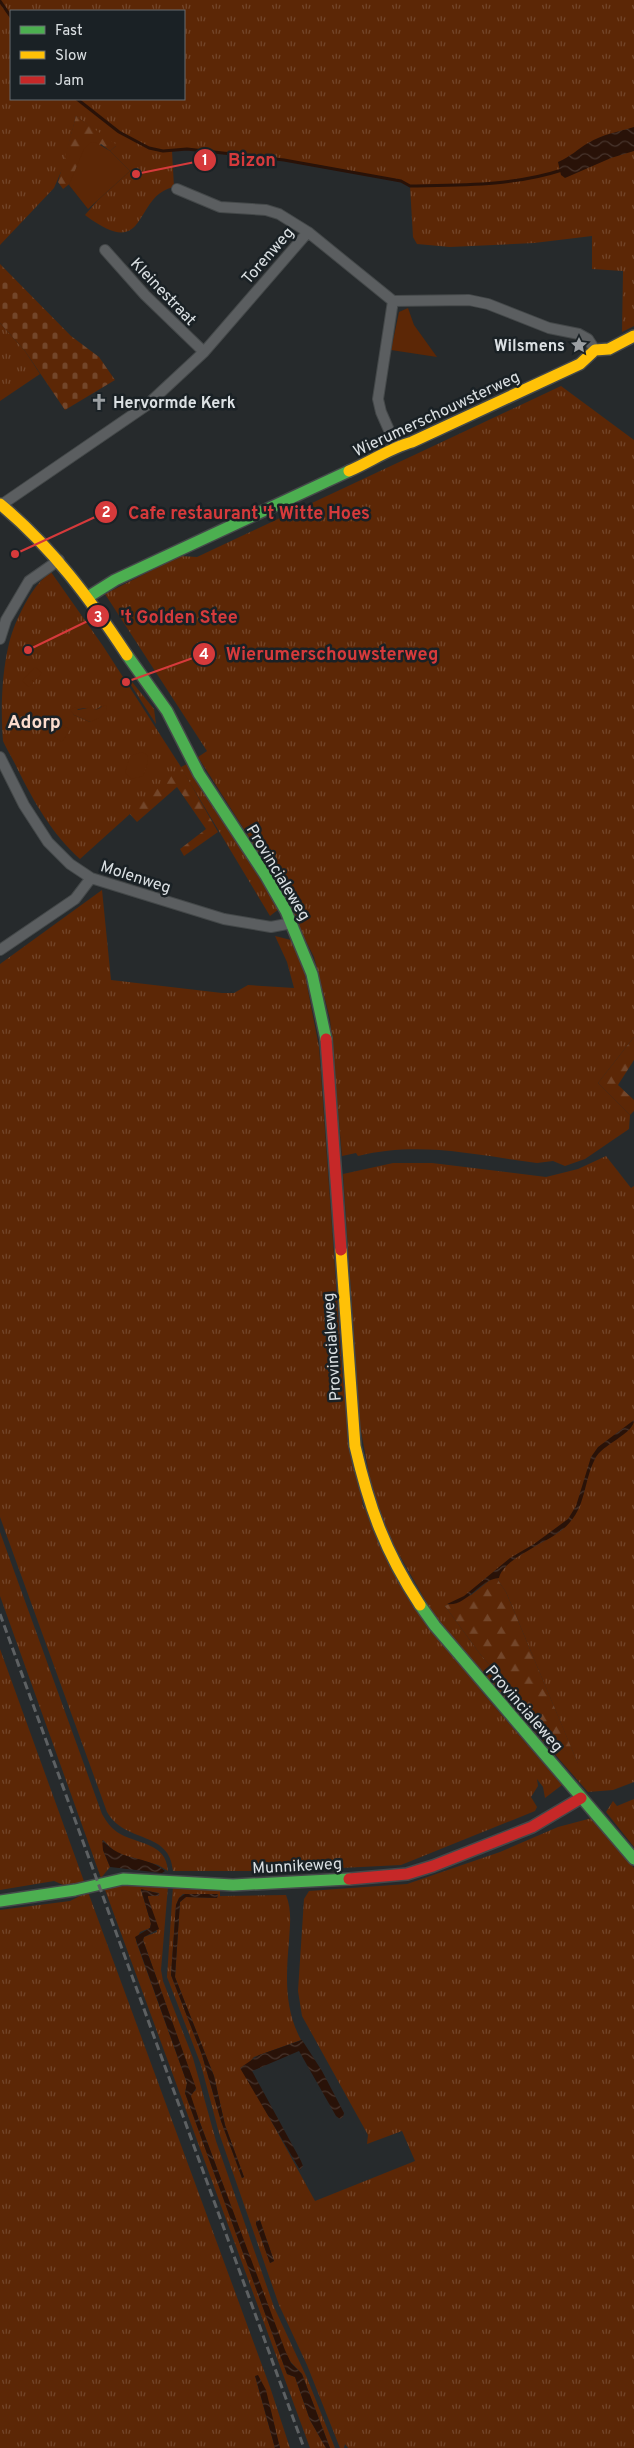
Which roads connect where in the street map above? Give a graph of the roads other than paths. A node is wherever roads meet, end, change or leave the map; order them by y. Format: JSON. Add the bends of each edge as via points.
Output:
{"nodes":[{"id":1,"x":176,"y":188,"type":"dead end"},
{"id":2,"x":308,"y":232,"type":"junction"},
{"id":3,"x":105,"y":250,"type":"dead end"},
{"id":4,"x":393,"y":301,"type":"junction"},
{"id":5,"x":634,"y":336,"type":"edge"},
{"id":6,"x":595,"y":350,"type":"junction"},
{"id":7,"x":204,"y":352,"type":"junction"},
{"id":8,"x":396,"y":446,"type":"junction"},
{"id":9,"x":0,"y":505,"type":"edge"},
{"id":10,"x":59,"y":560,"type":"junction"},
{"id":11,"x":88,"y":597,"type":"junction"},
{"id":12,"x":0,"y":639,"type":"edge"},
{"id":13,"x":0,"y":757,"type":"edge"},
{"id":14,"x":91,"y":878,"type":"junction"},
{"id":15,"x":292,"y":923,"type":"junction"},
{"id":16,"x":0,"y":950,"type":"edge"},
{"id":17,"x":581,"y":1798,"type":"junction"},
{"id":18,"x":634,"y":1859,"type":"edge"},
{"id":19,"x":0,"y":1901,"type":"edge"}],
"edges":[{"from":1,"to":2,"type":"street","via":[[220,207],[279,214]]},
{"from":2,"to":4,"type":"street","name":"Torenweg"},
{"from":2,"to":7,"type":"street","name":"Torenweg"},
{"from":3,"to":7,"type":"street","name":"Kleinestraat","via":[[145,295]]},
{"from":4,"to":6,"type":"street","via":[[469,300],[488,304],[549,328],[579,334],[588,339]]},
{"from":4,"to":8,"type":"street","via":[[378,399]]},
{"from":5,"to":6,"type":"main road","name":"Wierumerschouwsterweg","via":[[609,349]]},
{"from":6,"to":8,"type":"main road","name":"Wierumerschouwsterweg","via":[[580,364],[412,442]]},
{"from":7,"to":9,"type":"street","name":"Torenweg","via":[[141,411]]},
{"from":8,"to":11,"type":"main road","name":"Wierumerschouwsterweg","via":[[384,455],[114,580]]},
{"from":9,"to":10,"type":"main road","name":"Provincialeweg","via":[[30,528]]},
{"from":10,"to":11,"type":"main road","name":"Provincialeweg"},
{"from":10,"to":12,"type":"street","via":[[29,581],[6,620]]},
{"from":11,"to":15,"type":"main road","name":"Provincialeweg","via":[[146,685],[173,740],[199,774]]},
{"from":13,"to":14,"type":"street","name":"Molenweg","via":[[24,805],[48,842],[70,864]]},
{"from":14,"to":15,"type":"street","name":"Molenweg","via":[[224,919],[271,927]]},
{"from":14,"to":16,"type":"street","via":[[75,898]]},
{"from":15,"to":17,"type":"main road","name":"Provincialeweg","via":[[315,984],[324,1024],[350,1395],[355,1446],[371,1511],[408,1585],[435,1626]]},
{"from":17,"to":18,"type":"main road","name":"Provincialeweg"},
{"from":17,"to":19,"type":"main road","name":"Munnikeweg","via":[[532,1827],[407,1874],[233,1885],[123,1879]]}]}
